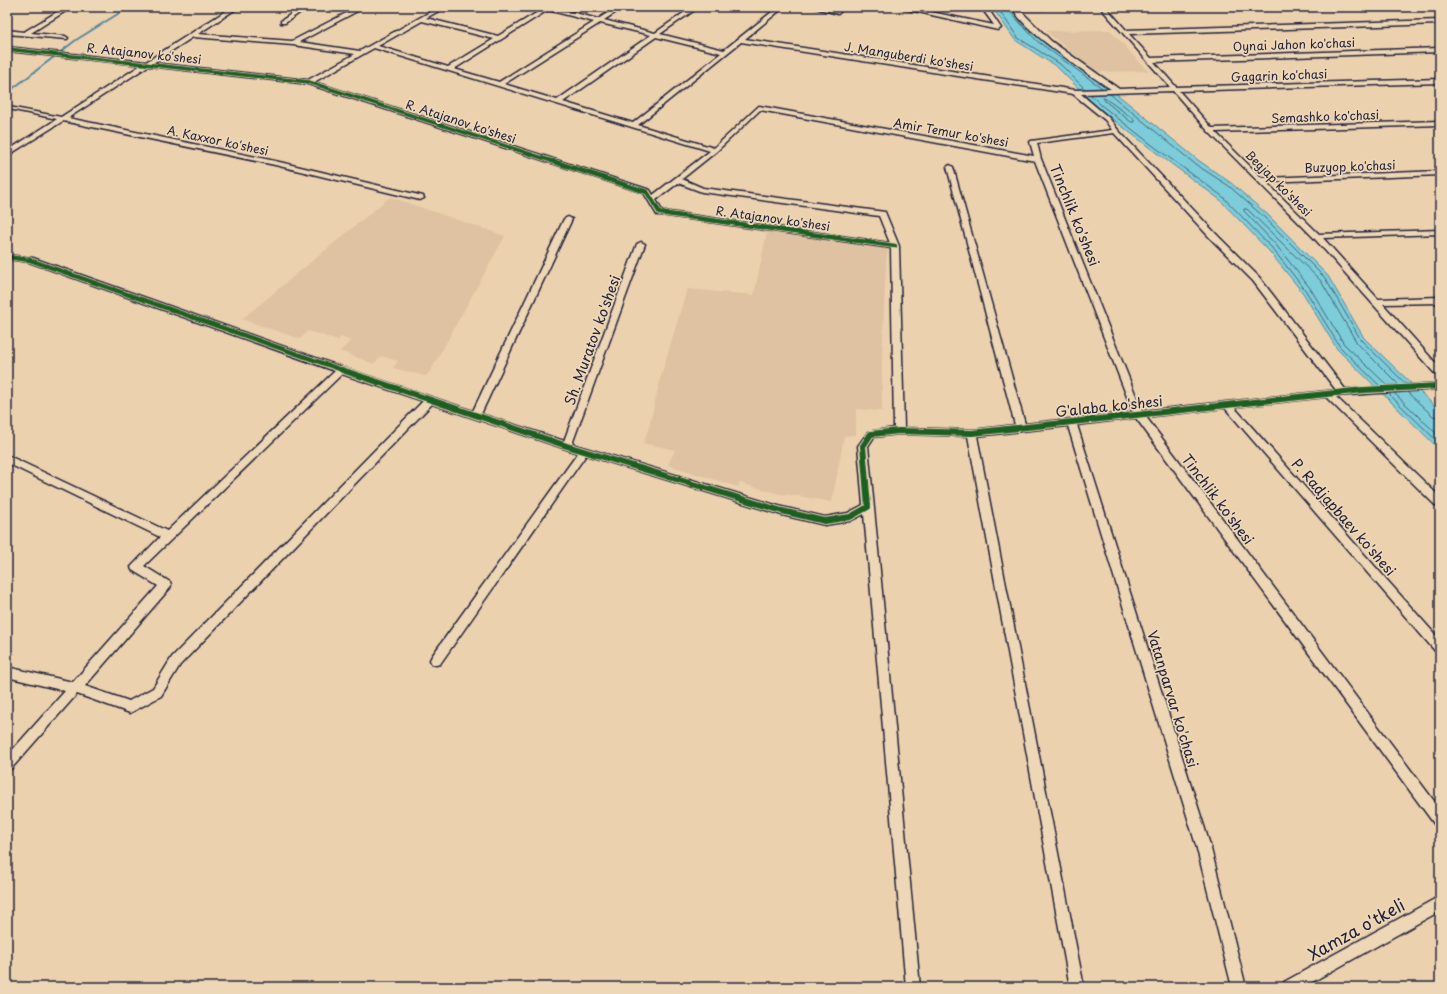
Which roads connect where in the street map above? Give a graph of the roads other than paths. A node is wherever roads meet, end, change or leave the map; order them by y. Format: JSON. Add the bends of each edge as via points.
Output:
{"nodes":[{"id":1,"x":69,"y":7,"type":"edge"},
{"id":2,"x":236,"y":7,"type":"edge"},
{"id":3,"x":306,"y":7,"type":"edge"},
{"id":4,"x":362,"y":7,"type":"edge"},
{"id":5,"x":443,"y":7,"type":"edge"},
{"id":6,"x":546,"y":7,"type":"edge"},
{"id":7,"x":621,"y":7,"type":"edge"},
{"id":8,"x":696,"y":7,"type":"edge"},
{"id":9,"x":781,"y":7,"type":"edge"},
{"id":10,"x":815,"y":7,"type":"edge"},
{"id":11,"x":842,"y":7,"type":"edge"},
{"id":12,"x":899,"y":7,"type":"edge"},
{"id":13,"x":984,"y":7,"type":"edge"},
{"id":14,"x":1046,"y":7,"type":"edge"},
{"id":15,"x":1103,"y":7,"type":"edge"},
{"id":16,"x":1015,"y":8,"type":"edge"},
{"id":17,"x":422,"y":19,"type":"junction"},
{"id":18,"x":599,"y":21,"type":"junction"},
{"id":19,"x":283,"y":22,"type":"dead end"},
{"id":20,"x":1440,"y":22,"type":"edge"},
{"id":21,"x":7,"y":32,"type":"edge"},
{"id":22,"x":1124,"y":32,"type":"junction"},
{"id":23,"x":24,"y":34,"type":"junction"},
{"id":24,"x":655,"y":35,"type":"junction"},
{"id":25,"x":192,"y":36,"type":"junction"},
{"id":26,"x":66,"y":38,"type":"dead end"},
{"id":27,"x":498,"y":38,"type":"junction"},
{"id":28,"x":740,"y":40,"type":"junction"},
{"id":29,"x":293,"y":42,"type":"junction"},
{"id":30,"x":373,"y":46,"type":"junction"},
{"id":31,"x":7,"y":49,"type":"edge"},
{"id":32,"x":1440,"y":50,"type":"edge"},
{"id":33,"x":725,"y":52,"type":"junction"},
{"id":34,"x":362,"y":53,"type":"junction"},
{"id":35,"x":1148,"y":60,"type":"junction"},
{"id":36,"x":147,"y":64,"type":"junction"},
{"id":37,"x":448,"y":69,"type":"junction"},
{"id":38,"x":1440,"y":81,"type":"edge"},
{"id":39,"x":308,"y":82,"type":"junction"},
{"id":40,"x":500,"y":84,"type":"junction"},
{"id":41,"x":1174,"y":89,"type":"junction"},
{"id":42,"x":1116,"y":91,"type":"junction"},
{"id":43,"x":1079,"y":92,"type":"junction"},
{"id":44,"x":558,"y":102,"type":"junction"},
{"id":45,"x":11,"y":108,"type":"dead end"},
{"id":46,"x":63,"y":118,"type":"junction"},
{"id":47,"x":1440,"y":123,"type":"edge"},
{"id":48,"x":634,"y":125,"type":"junction"},
{"id":49,"x":1210,"y":130,"type":"junction"},
{"id":50,"x":1116,"y":131,"type":"junction"},
{"id":51,"x":715,"y":150,"type":"junction"},
{"id":52,"x":7,"y":154,"type":"edge"},
{"id":53,"x":1038,"y":159,"type":"junction"},
{"id":54,"x":950,"y":167,"type":"dead end"},
{"id":55,"x":1440,"y":173,"type":"edge"},
{"id":56,"x":676,"y":180,"type":"junction"},
{"id":57,"x":1260,"y":180,"type":"junction"},
{"id":58,"x":420,"y":198,"type":"dead end"},
{"id":59,"x":651,"y":200,"type":"junction"},
{"id":60,"x":568,"y":219,"type":"dead end"},
{"id":61,"x":1440,"y":232,"type":"edge"},
{"id":62,"x":1317,"y":236,"type":"junction"},
{"id":63,"x":641,"y":244,"type":"dead end"},
{"id":64,"x":895,"y":246,"type":"junction"},
{"id":65,"x":7,"y":257,"type":"edge"},
{"id":66,"x":1440,"y":300,"type":"edge"},
{"id":67,"x":1376,"y":302,"type":"junction"},
{"id":68,"x":341,"y":370,"type":"junction"},
{"id":69,"x":1440,"y":374,"type":"edge"},
{"id":70,"x":1440,"y":386,"type":"edge"},
{"id":71,"x":1343,"y":392,"type":"junction"},
{"id":72,"x":1328,"y":394,"type":"junction"},
{"id":73,"x":430,"y":400,"type":"junction"},
{"id":74,"x":1227,"y":405,"type":"junction"},
{"id":75,"x":476,"y":415,"type":"junction"},
{"id":76,"x":1138,"y":415,"type":"junction"},
{"id":77,"x":1071,"y":422,"type":"junction"},
{"id":78,"x":1022,"y":428,"type":"junction"},
{"id":79,"x":899,"y":431,"type":"junction"},
{"id":80,"x":972,"y":433,"type":"junction"},
{"id":81,"x":567,"y":446,"type":"junction"},
{"id":82,"x":584,"y":451,"type":"junction"},
{"id":83,"x":7,"y":459,"type":"edge"},
{"id":84,"x":1440,"y":503,"type":"edge"},
{"id":85,"x":868,"y":508,"type":"junction"},
{"id":86,"x":168,"y":536,"type":"junction"},
{"id":87,"x":1440,"y":648,"type":"edge"},
{"id":88,"x":436,"y":660,"type":"dead end"},
{"id":89,"x":7,"y":672,"type":"edge"},
{"id":90,"x":75,"y":688,"type":"junction"},
{"id":91,"x":7,"y":765,"type":"edge"},
{"id":92,"x":1440,"y":820,"type":"edge"},
{"id":93,"x":1440,"y":903,"type":"edge"},
{"id":94,"x":913,"y":987,"type":"edge"},
{"id":95,"x":1077,"y":987,"type":"edge"},
{"id":96,"x":1239,"y":987,"type":"edge"},
{"id":97,"x":1289,"y":987,"type":"edge"}],
"edges":[{"from":1,"to":23,"type":"street"},
{"from":2,"to":25,"type":"street"},
{"from":3,"to":19,"type":"street"},
{"from":4,"to":29,"type":"street"},
{"from":5,"to":17,"type":"street"},
{"from":6,"to":18,"type":"street"},
{"from":6,"to":27,"type":"street"},
{"from":7,"to":18,"type":"street"},
{"from":8,"to":24,"type":"street"},
{"from":9,"to":28,"type":"street"},
{"from":10,"to":11,"type":"street","via":[[838,12]]},
{"from":12,"to":13,"type":"street","via":[[998,28]]},
{"from":14,"to":16,"type":"street"},
{"from":15,"to":22,"type":"street","name":"Begjap ko'shesi"},
{"from":16,"to":42,"type":"street","via":[[1040,34]]},
{"from":17,"to":27,"type":"street"},
{"from":17,"to":30,"type":"street"},
{"from":18,"to":24,"type":"street"},
{"from":18,"to":40,"type":"street"},
{"from":20,"to":22,"type":"street"},
{"from":21,"to":23,"type":"street"},
{"from":22,"to":35,"type":"street","name":"Begjap ko'shesi"},
{"from":23,"to":26,"type":"street"},
{"from":24,"to":33,"type":"street"},
{"from":24,"to":44,"type":"street"},
{"from":25,"to":29,"type":"street"},
{"from":25,"to":36,"type":"street"},
{"from":27,"to":37,"type":"street"},
{"from":28,"to":33,"type":"street"},
{"from":28,"to":43,"type":"street","name":"J. Manguberdi ko'shesi"},
{"from":29,"to":34,"type":"street"},
{"from":30,"to":34,"type":"street"},
{"from":30,"to":37,"type":"street"},
{"from":31,"to":36,"type":"street","name":"R. Atajanov ko'shesi"},
{"from":32,"to":35,"type":"street","name":"Oynai Jahon ko'chasi"},
{"from":33,"to":48,"type":"street"},
{"from":34,"to":39,"type":"street"},
{"from":35,"to":41,"type":"street","name":"Begjap ko'shesi"},
{"from":36,"to":39,"type":"street","name":"R. Atajanov ko'shesi"},
{"from":36,"to":46,"type":"street"},
{"from":37,"to":40,"type":"street"},
{"from":38,"to":41,"type":"street","name":"Gagarin ko'chasi"},
{"from":39,"to":59,"type":"street","name":"R. Atajanov ko'shesi","via":[[647,192]]},
{"from":40,"to":44,"type":"street"},
{"from":41,"to":42,"type":"street","name":"Gagarin ko'chasi"},
{"from":41,"to":49,"type":"street","name":"Begjap ko'shesi"},
{"from":42,"to":43,"type":"street","name":"J. Manguberdi ko'shesi"},
{"from":43,"to":50,"type":"street"},
{"from":44,"to":48,"type":"street"},
{"from":45,"to":46,"type":"street","name":"A. Kaxxor ko'shesi"},
{"from":46,"to":52,"type":"street"},
{"from":46,"to":58,"type":"street","name":"A. Kaxxor ko'shesi","via":[[275,163]]},
{"from":47,"to":49,"type":"street","name":"Semashko ko'chasi"},
{"from":48,"to":51,"type":"street"},
{"from":49,"to":57,"type":"street","name":"Begjap ko'shesi"},
{"from":50,"to":53,"type":"street","via":[[1033,142]]},
{"from":50,"to":71,"type":"street","via":[[1256,279]]},
{"from":51,"to":53,"type":"street","name":"Amir Temur ko'shesi","via":[[760,108]]},
{"from":51,"to":56,"type":"street"},
{"from":53,"to":76,"type":"street","name":"Tinchlik ko'shesi"},
{"from":54,"to":78,"type":"street"},
{"from":55,"to":57,"type":"street","name":"Buzyop ko'chasi"},
{"from":56,"to":59,"type":"street"},
{"from":56,"to":64,"type":"street","via":[[702,190],[882,214]]},
{"from":57,"to":62,"type":"street","name":"Begjap ko'shesi"},
{"from":59,"to":64,"type":"street","name":"R. Atajanov ko'shesi","via":[[660,213]]},
{"from":60,"to":75,"type":"street"},
{"from":61,"to":62,"type":"street"},
{"from":62,"to":67,"type":"street","name":"Begjap ko'shesi"},
{"from":63,"to":81,"type":"street","name":"Sh. Muratov ko'shesi"},
{"from":64,"to":79,"type":"street"},
{"from":65,"to":68,"type":"street","via":[[30,260]]},
{"from":66,"to":67,"type":"street"},
{"from":67,"to":69,"type":"street","name":"Begjap ko'shesi"},
{"from":68,"to":73,"type":"street"},
{"from":68,"to":86,"type":"street"},
{"from":70,"to":71,"type":"street","name":"G'alaba ko'shesi"},
{"from":71,"to":72,"type":"street","name":"G'alaba ko'shesi"},
{"from":72,"to":74,"type":"street","name":"G'alaba ko'shesi"},
{"from":72,"to":84,"type":"street"},
{"from":73,"to":75,"type":"street"},
{"from":73,"to":90,"type":"street","via":[[176,661],[157,692],[130,707]]},
{"from":74,"to":76,"type":"street","name":"G'alaba ko'shesi"},
{"from":74,"to":87,"type":"street","name":"P. Radjapbaev ko'shesi"},
{"from":75,"to":81,"type":"street"},
{"from":76,"to":77,"type":"street","name":"G'alaba ko'shesi"},
{"from":76,"to":92,"type":"street","name":"Tinchlik ko'shesi"},
{"from":77,"to":78,"type":"street","name":"G'alaba ko'shesi"},
{"from":77,"to":96,"type":"street","name":"Vatanparvar ko'chasi","via":[[1203,845]]},
{"from":78,"to":80,"type":"street","name":"G'alaba ko'shesi"},
{"from":79,"to":80,"type":"street","name":"G'alaba ko'shesi"},
{"from":79,"to":85,"type":"street","name":"G'alaba ko'shesi","via":[[871,434],[862,446]]},
{"from":80,"to":95,"type":"street"},
{"from":81,"to":82,"type":"street"},
{"from":82,"to":85,"type":"street","via":[[782,511],[825,521],[850,517]]},
{"from":82,"to":88,"type":"street"},
{"from":83,"to":86,"type":"street"},
{"from":85,"to":94,"type":"street"},
{"from":86,"to":90,"type":"street","via":[[136,567],[166,585]]},
{"from":89,"to":90,"type":"street"},
{"from":90,"to":91,"type":"street"},
{"from":93,"to":97,"type":"street","name":"Xamza o'tkeli"}]}
